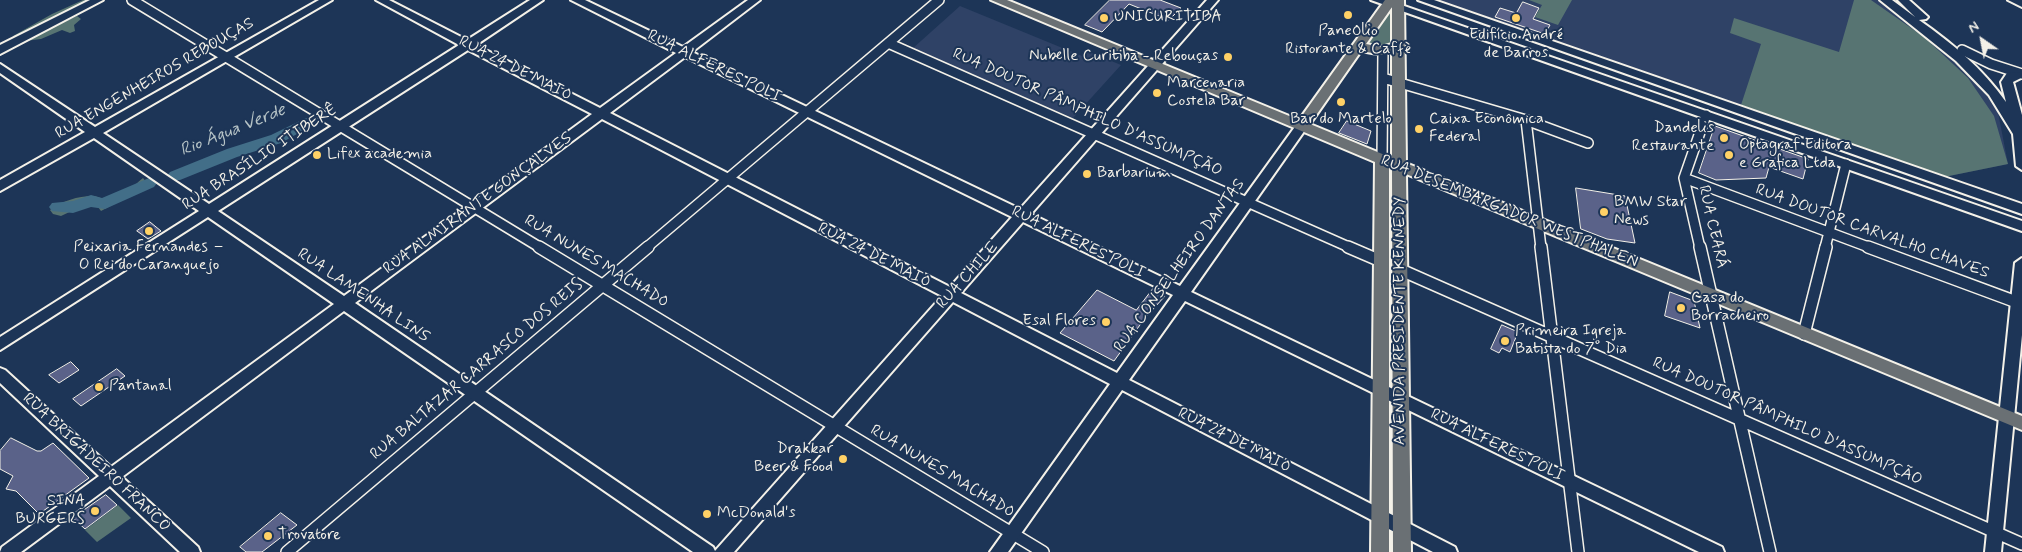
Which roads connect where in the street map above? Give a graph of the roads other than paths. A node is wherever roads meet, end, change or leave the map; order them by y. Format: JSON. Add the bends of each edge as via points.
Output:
{"nodes":[{"id":1,"x":98,"y":0,"type":"edge"},
{"id":2,"x":132,"y":0,"type":"edge"},
{"id":3,"x":327,"y":0,"type":"edge"},
{"id":4,"x":380,"y":0,"type":"edge"},
{"id":5,"x":538,"y":0,"type":"edge"},
{"id":6,"x":576,"y":0,"type":"edge"},
{"id":7,"x":755,"y":0,"type":"edge"},
{"id":8,"x":939,"y":0,"type":"edge"},
{"id":9,"x":997,"y":0,"type":"edge"},
{"id":10,"x":1213,"y":0,"type":"edge"},
{"id":11,"x":1376,"y":0,"type":"edge"},
{"id":12,"x":1423,"y":0,"type":"edge"},
{"id":13,"x":1885,"y":0,"type":"edge"},
{"id":14,"x":1903,"y":0,"type":"edge"},
{"id":15,"x":2013,"y":0,"type":"edge"},
{"id":16,"x":1394,"y":3,"type":"edge"},
{"id":17,"x":2022,"y":4,"type":"edge"},
{"id":18,"x":888,"y":43,"type":"junction"},
{"id":19,"x":468,"y":45,"type":"junction"},
{"id":20,"x":1398,"y":46,"type":"junction"},
{"id":21,"x":1358,"y":47,"type":"junction"},
{"id":22,"x":0,"y":50,"type":"edge"},
{"id":23,"x":1962,"y":50,"type":"junction"},
{"id":24,"x":1383,"y":51,"type":"junction"},
{"id":25,"x":684,"y":52,"type":"junction"},
{"id":26,"x":226,"y":57,"type":"junction"},
{"id":27,"x":1966,"y":64,"type":"junction"},
{"id":28,"x":1155,"y":65,"type":"junction"},
{"id":29,"x":1980,"y":67,"type":"junction"},
{"id":30,"x":0,"y":68,"type":"edge"},
{"id":31,"x":2020,"y":75,"type":"edge"},
{"id":32,"x":1383,"y":78,"type":"junction"},
{"id":33,"x":1399,"y":82,"type":"junction"},
{"id":34,"x":807,"y":112,"type":"junction"},
{"id":35,"x":2016,"y":112,"type":"junction"},
{"id":36,"x":601,"y":114,"type":"junction"},
{"id":37,"x":1706,"y":115,"type":"junction"},
{"id":38,"x":1526,"y":120,"type":"junction"},
{"id":39,"x":341,"y":126,"type":"junction"},
{"id":40,"x":1301,"y":127,"type":"junction"},
{"id":41,"x":94,"y":132,"type":"junction"},
{"id":42,"x":2018,"y":132,"type":"junction"},
{"id":43,"x":1094,"y":134,"type":"junction"},
{"id":44,"x":1588,"y":143,"type":"dead end"},
{"id":45,"x":1382,"y":160,"type":"junction"},
{"id":46,"x":1846,"y":164,"type":"junction"},
{"id":47,"x":2022,"y":166,"type":"edge"},
{"id":48,"x":1399,"y":167,"type":"junction"},
{"id":49,"x":1684,"y":178,"type":"junction"},
{"id":50,"x":727,"y":179,"type":"junction"},
{"id":51,"x":0,"y":186,"type":"edge"},
{"id":52,"x":1248,"y":202,"type":"junction"},
{"id":53,"x":474,"y":207,"type":"junction"},
{"id":54,"x":2022,"y":209,"type":"edge"},
{"id":55,"x":208,"y":211,"type":"junction"},
{"id":56,"x":1021,"y":216,"type":"junction"},
{"id":57,"x":1539,"y":224,"type":"junction"},
{"id":58,"x":2022,"y":226,"type":"edge"},
{"id":59,"x":1382,"y":228,"type":"junction"},
{"id":60,"x":1400,"y":230,"type":"junction"},
{"id":61,"x":1830,"y":232,"type":"junction"},
{"id":62,"x":1383,"y":262,"type":"junction"},
{"id":63,"x":2022,"y":263,"type":"edge"},
{"id":64,"x":1401,"y":270,"type":"junction"},
{"id":65,"x":603,"y":285,"type":"junction"},
{"id":66,"x":1182,"y":294,"type":"junction"},
{"id":67,"x":951,"y":295,"type":"junction"},
{"id":68,"x":1711,"y":296,"type":"junction"},
{"id":69,"x":344,"y":303,"type":"junction"},
{"id":70,"x":2020,"y":303,"type":"edge"},
{"id":71,"x":1382,"y":333,"type":"junction"},
{"id":72,"x":1804,"y":334,"type":"junction"},
{"id":73,"x":1401,"y":337,"type":"junction"},
{"id":74,"x":1553,"y":337,"type":"junction"},
{"id":75,"x":0,"y":344,"type":"edge"},
{"id":76,"x":0,"y":374,"type":"edge"},
{"id":77,"x":1119,"y":382,"type":"junction"},
{"id":78,"x":1382,"y":390,"type":"junction"},
{"id":79,"x":475,"y":393,"type":"junction"},
{"id":80,"x":1401,"y":400,"type":"junction"},
{"id":81,"x":2006,"y":417,"type":"junction"},
{"id":82,"x":2022,"y":424,"type":"edge"},
{"id":83,"x":835,"y":426,"type":"junction"},
{"id":84,"x":111,"y":476,"type":"junction"},
{"id":85,"x":1569,"y":481,"type":"junction"},
{"id":86,"x":1381,"y":517,"type":"junction"},
{"id":87,"x":1402,"y":528,"type":"junction"},
{"id":88,"x":1995,"y":532,"type":"junction"},
{"id":89,"x":1011,"y":533,"type":"junction"},
{"id":90,"x":2022,"y":544,"type":"edge"},
{"id":91,"x":8,"y":552,"type":"edge"},
{"id":92,"x":192,"y":552,"type":"edge"},
{"id":93,"x":287,"y":552,"type":"edge"},
{"id":94,"x":707,"y":552,"type":"edge"},
{"id":95,"x":724,"y":552,"type":"edge"},
{"id":96,"x":998,"y":552,"type":"edge"},
{"id":97,"x":1043,"y":552,"type":"edge"},
{"id":98,"x":1380,"y":552,"type":"edge"},
{"id":99,"x":1402,"y":552,"type":"edge"},
{"id":100,"x":1448,"y":552,"type":"edge"},
{"id":101,"x":1578,"y":552,"type":"edge"},
{"id":102,"x":1716,"y":552,"type":"edge"},
{"id":103,"x":1770,"y":552,"type":"edge"},
{"id":104,"x":1993,"y":552,"type":"edge"}],
"edges":[{"from":1,"to":22,"type":"street"},
{"from":2,"to":26,"type":"street","name":"RUA NUNES MACHADO"},
{"from":3,"to":26,"type":"street","name":"RUA ENGENHEIROS REBOUÇAS"},
{"from":4,"to":19,"type":"street","name":"RUA 24 DE MAIO"},
{"from":5,"to":19,"type":"street","name":"RUA BRASÍLIO ITIBERÊ"},
{"from":6,"to":25,"type":"street","name":"RUA ALFERES POLI"},
{"from":7,"to":25,"type":"street","name":"RUA ALMIRANTE GONÇALVES"},
{"from":8,"to":18,"type":"street","name":"RUA BALTAZAR CARRASCO DOS REIS"},
{"from":9,"to":28,"type":"main road","name":"RUA DESEMBARGADOR WESTPHALEN"},
{"from":10,"to":28,"type":"street","name":"RUA CHILE"},
{"from":11,"to":16,"type":"street"},
{"from":12,"to":54,"type":"street"},
{"from":13,"to":27,"type":"street"},
{"from":14,"to":23,"type":"street"},
{"from":15,"to":17,"type":"street"},
{"from":16,"to":20,"type":"main road","name":"AVENIDA PRESIDENTE KENNEDY"},
{"from":16,"to":21,"type":"main road","name":"RUA CONSELHEIRO DANTAS"},
{"from":16,"to":37,"type":"street"},
{"from":18,"to":34,"type":"street","name":"RUA BALTAZAR CARRASCO DOS REIS"},
{"from":18,"to":43,"type":"street","name":"RUA DOUTOR PÂMPHILO D'ASSUMPÇÃO"},
{"from":19,"to":36,"type":"street","name":"RUA 24 DE MAIO"},
{"from":19,"to":39,"type":"street","name":"RUA BRASÍLIO ITIBERÊ"},
{"from":20,"to":24,"type":"main road"},
{"from":20,"to":33,"type":"main road","name":"AVENIDA PRESIDENTE KENNEDY"},
{"from":21,"to":24,"type":"main road"},
{"from":21,"to":40,"type":"main road","name":"RUA CONSELHEIRO DANTAS"},
{"from":23,"to":29,"type":"street"},
{"from":23,"to":31,"type":"street"},
{"from":24,"to":32,"type":"street","name":"AVENIDA PRESIDENTE KENNEDY"},
{"from":25,"to":34,"type":"street","name":"RUA ALFERES POLI"},
{"from":25,"to":36,"type":"street","name":"RUA ALMIRANTE GONÇALVES"},
{"from":26,"to":39,"type":"street","name":"RUA NUNES MACHADO"},
{"from":26,"to":41,"type":"street","name":"RUA ENGENHEIROS REBOUÇAS"},
{"from":27,"to":29,"type":"street"},
{"from":27,"to":42,"type":"street","via":[[2004,107]]},
{"from":28,"to":40,"type":"main road","name":"RUA DESEMBARGADOR WESTPHALEN"},
{"from":28,"to":43,"type":"street","name":"RUA CHILE"},
{"from":29,"to":31,"type":"street"},
{"from":29,"to":35,"type":"street"},
{"from":30,"to":41,"type":"street","name":"RUA LAMENHA LINS"},
{"from":31,"to":35,"type":"main road","via":[[2011,76],[2008,82]]},
{"from":32,"to":33,"type":"street"},
{"from":32,"to":45,"type":"street","name":"AVENIDA PRESIDENTE KENNEDY"},
{"from":33,"to":38,"type":"street"},
{"from":33,"to":48,"type":"main road","name":"AVENIDA PRESIDENTE KENNEDY"},
{"from":34,"to":50,"type":"street","name":"RUA BALTAZAR CARRASCO DOS REIS"},
{"from":34,"to":56,"type":"street","name":"RUA ALFERES POLI"},
{"from":35,"to":42,"type":"street"},
{"from":36,"to":50,"type":"street","name":"RUA 24 DE MAIO"},
{"from":36,"to":53,"type":"street","name":"RUA ALMIRANTE GONÇALVES"},
{"from":37,"to":46,"type":"street"},
{"from":37,"to":49,"type":"street","name":"RUA CEARÁ"},
{"from":38,"to":44,"type":"street"},
{"from":38,"to":57,"type":"street"},
{"from":39,"to":53,"type":"street","name":"RUA NUNES MACHADO"},
{"from":39,"to":55,"type":"street","name":"RUA BRASÍLIO ITIBERÊ"},
{"from":40,"to":45,"type":"main road","name":"RUA DESEMBARGADOR WESTPHALEN"},
{"from":40,"to":52,"type":"street","name":"RUA CONSELHEIRO DANTAS"},
{"from":41,"to":51,"type":"street","name":"RUA ENGENHEIROS REBOUÇAS"},
{"from":41,"to":55,"type":"street","name":"RUA LAMENHA LINS"},
{"from":42,"to":47,"type":"main road"},
{"from":43,"to":52,"type":"street","name":"RUA DOUTOR PÂMPHILO D'ASSUMPÇÃO"},
{"from":43,"to":56,"type":"street","name":"RUA CHILE"},
{"from":45,"to":48,"type":"main road","name":"RUA DESEMBARGADOR WESTPHALEN"},
{"from":45,"to":59,"type":"main road","name":"AVENIDA PRESIDENTE KENNEDY"},
{"from":46,"to":58,"type":"street"},
{"from":46,"to":61,"type":"street"},
{"from":48,"to":57,"type":"main road","name":"RUA DESEMBARGADOR WESTPHALEN"},
{"from":48,"to":60,"type":"main road","name":"AVENIDA PRESIDENTE KENNEDY"},
{"from":49,"to":61,"type":"street","name":"RUA DOUTOR CARVALHO CHAVES"},
{"from":49,"to":68,"type":"street","name":"RUA CEARÁ"},
{"from":50,"to":65,"type":"street","name":"RUA BALTAZAR CARRASCO DOS REIS"},
{"from":50,"to":67,"type":"street","name":"RUA 24 DE MAIO"},
{"from":52,"to":62,"type":"street","name":"RUA DOUTOR PÂMPHILO D'ASSUMPÇÃO"},
{"from":52,"to":66,"type":"street","name":"RUA CONSELHEIRO DANTAS"},
{"from":53,"to":65,"type":"street","name":"RUA NUNES MACHADO"},
{"from":53,"to":69,"type":"street","name":"RUA ALMIRANTE GONÇALVES"},
{"from":55,"to":69,"type":"street","name":"RUA LAMENHA LINS"},
{"from":55,"to":75,"type":"street","name":"RUA BRASÍLIO ITIBERÊ"},
{"from":56,"to":66,"type":"street","name":"RUA ALFERES POLI"},
{"from":56,"to":67,"type":"main road","name":"RUA CHILE"},
{"from":57,"to":68,"type":"main road","name":"RUA DESEMBARGADOR WESTPHALEN"},
{"from":57,"to":74,"type":"street"},
{"from":59,"to":60,"type":"main road"},
{"from":59,"to":62,"type":"main road","name":"AVENIDA PRESIDENTE KENNEDY"},
{"from":60,"to":64,"type":"main road","name":"AVENIDA PRESIDENTE KENNEDY"},
{"from":61,"to":70,"type":"street","name":"RUA DOUTOR CARVALHO CHAVES"},
{"from":61,"to":72,"type":"street"},
{"from":62,"to":71,"type":"main road","name":"AVENIDA PRESIDENTE KENNEDY"},
{"from":63,"to":70,"type":"street"},
{"from":64,"to":73,"type":"main road","name":"AVENIDA PRESIDENTE KENNEDY"},
{"from":64,"to":74,"type":"street","name":"RUA DOUTOR PÂMPHILO D'ASSUMPÇÃO"},
{"from":65,"to":79,"type":"street","name":"RUA BALTAZAR CARRASCO DOS REIS"},
{"from":65,"to":83,"type":"street","name":"RUA NUNES MACHADO"},
{"from":66,"to":77,"type":"street","name":"RUA CONSELHEIRO DANTAS"},
{"from":66,"to":78,"type":"street","name":"RUA ALFERES POLI"},
{"from":67,"to":77,"type":"street","name":"RUA 24 DE MAIO"},
{"from":67,"to":83,"type":"street","name":"RUA CHILE"},
{"from":68,"to":72,"type":"main road","name":"RUA DESEMBARGADOR WESTPHALEN"},
{"from":68,"to":103,"type":"street","name":"RUA CEARÁ"},
{"from":69,"to":79,"type":"street","name":"RUA LAMENHA LINS"},
{"from":69,"to":84,"type":"street","name":"RUA ALMIRANTE GONÇALVES"},
{"from":70,"to":81,"type":"street"},
{"from":71,"to":73,"type":"main road"},
{"from":71,"to":78,"type":"main road","name":"AVENIDA PRESIDENTE KENNEDY"},
{"from":72,"to":81,"type":"main road","name":"RUA DESEMBARGADOR WESTPHALEN"},
{"from":73,"to":80,"type":"main road","name":"AVENIDA PRESIDENTE KENNEDY"},
{"from":74,"to":85,"type":"street"},
{"from":74,"to":88,"type":"street","name":"RUA DOUTOR PÂMPHILO D'ASSUMPÇÃO"},
{"from":76,"to":84,"type":"street","name":"RUA BRIGADEIRO FRANCO"},
{"from":77,"to":86,"type":"street","name":"RUA 24 DE MAIO"},
{"from":77,"to":89,"type":"street","name":"RUA CONSELHEIRO DANTAS"},
{"from":78,"to":80,"type":"street","name":"RUA ALFERES POLI"},
{"from":78,"to":86,"type":"main road","name":"AVENIDA PRESIDENTE KENNEDY"},
{"from":79,"to":93,"type":"street","name":"RUA BALTAZAR CARRASCO DOS REIS"},
{"from":79,"to":94,"type":"street","name":"RUA LAMENHA LINS"},
{"from":80,"to":85,"type":"street","name":"RUA ALFERES POLI"},
{"from":80,"to":87,"type":"main road","name":"AVENIDA PRESIDENTE KENNEDY"},
{"from":81,"to":82,"type":"main road","name":"RUA DESEMBARGADOR WESTPHALEN"},
{"from":81,"to":88,"type":"street"},
{"from":83,"to":89,"type":"street","name":"RUA NUNES MACHADO"},
{"from":83,"to":95,"type":"street","name":"RUA CHILE"},
{"from":84,"to":91,"type":"street","name":"RUA ALMIRANTE GONÇALVES"},
{"from":84,"to":92,"type":"street","name":"RUA BRIGADEIRO FRANCO"},
{"from":85,"to":101,"type":"street"},
{"from":85,"to":102,"type":"street","name":"RUA ALFERES POLI"},
{"from":86,"to":87,"type":"street","name":"RUA 24 DE MAIO"},
{"from":86,"to":98,"type":"main road","name":"AVENIDA PRESIDENTE KENNEDY"},
{"from":87,"to":99,"type":"main road","name":"AVENIDA PRESIDENTE KENNEDY"},
{"from":87,"to":100,"type":"street","name":"RUA 24 DE MAIO"},
{"from":88,"to":90,"type":"street","name":"RUA DOUTOR PÂMPHILO D'ASSUMPÇÃO"},
{"from":88,"to":104,"type":"street"},
{"from":89,"to":96,"type":"street","name":"RUA CONSELHEIRO DANTAS"},
{"from":89,"to":97,"type":"street","name":"RUA NUNES MACHADO"}]}
